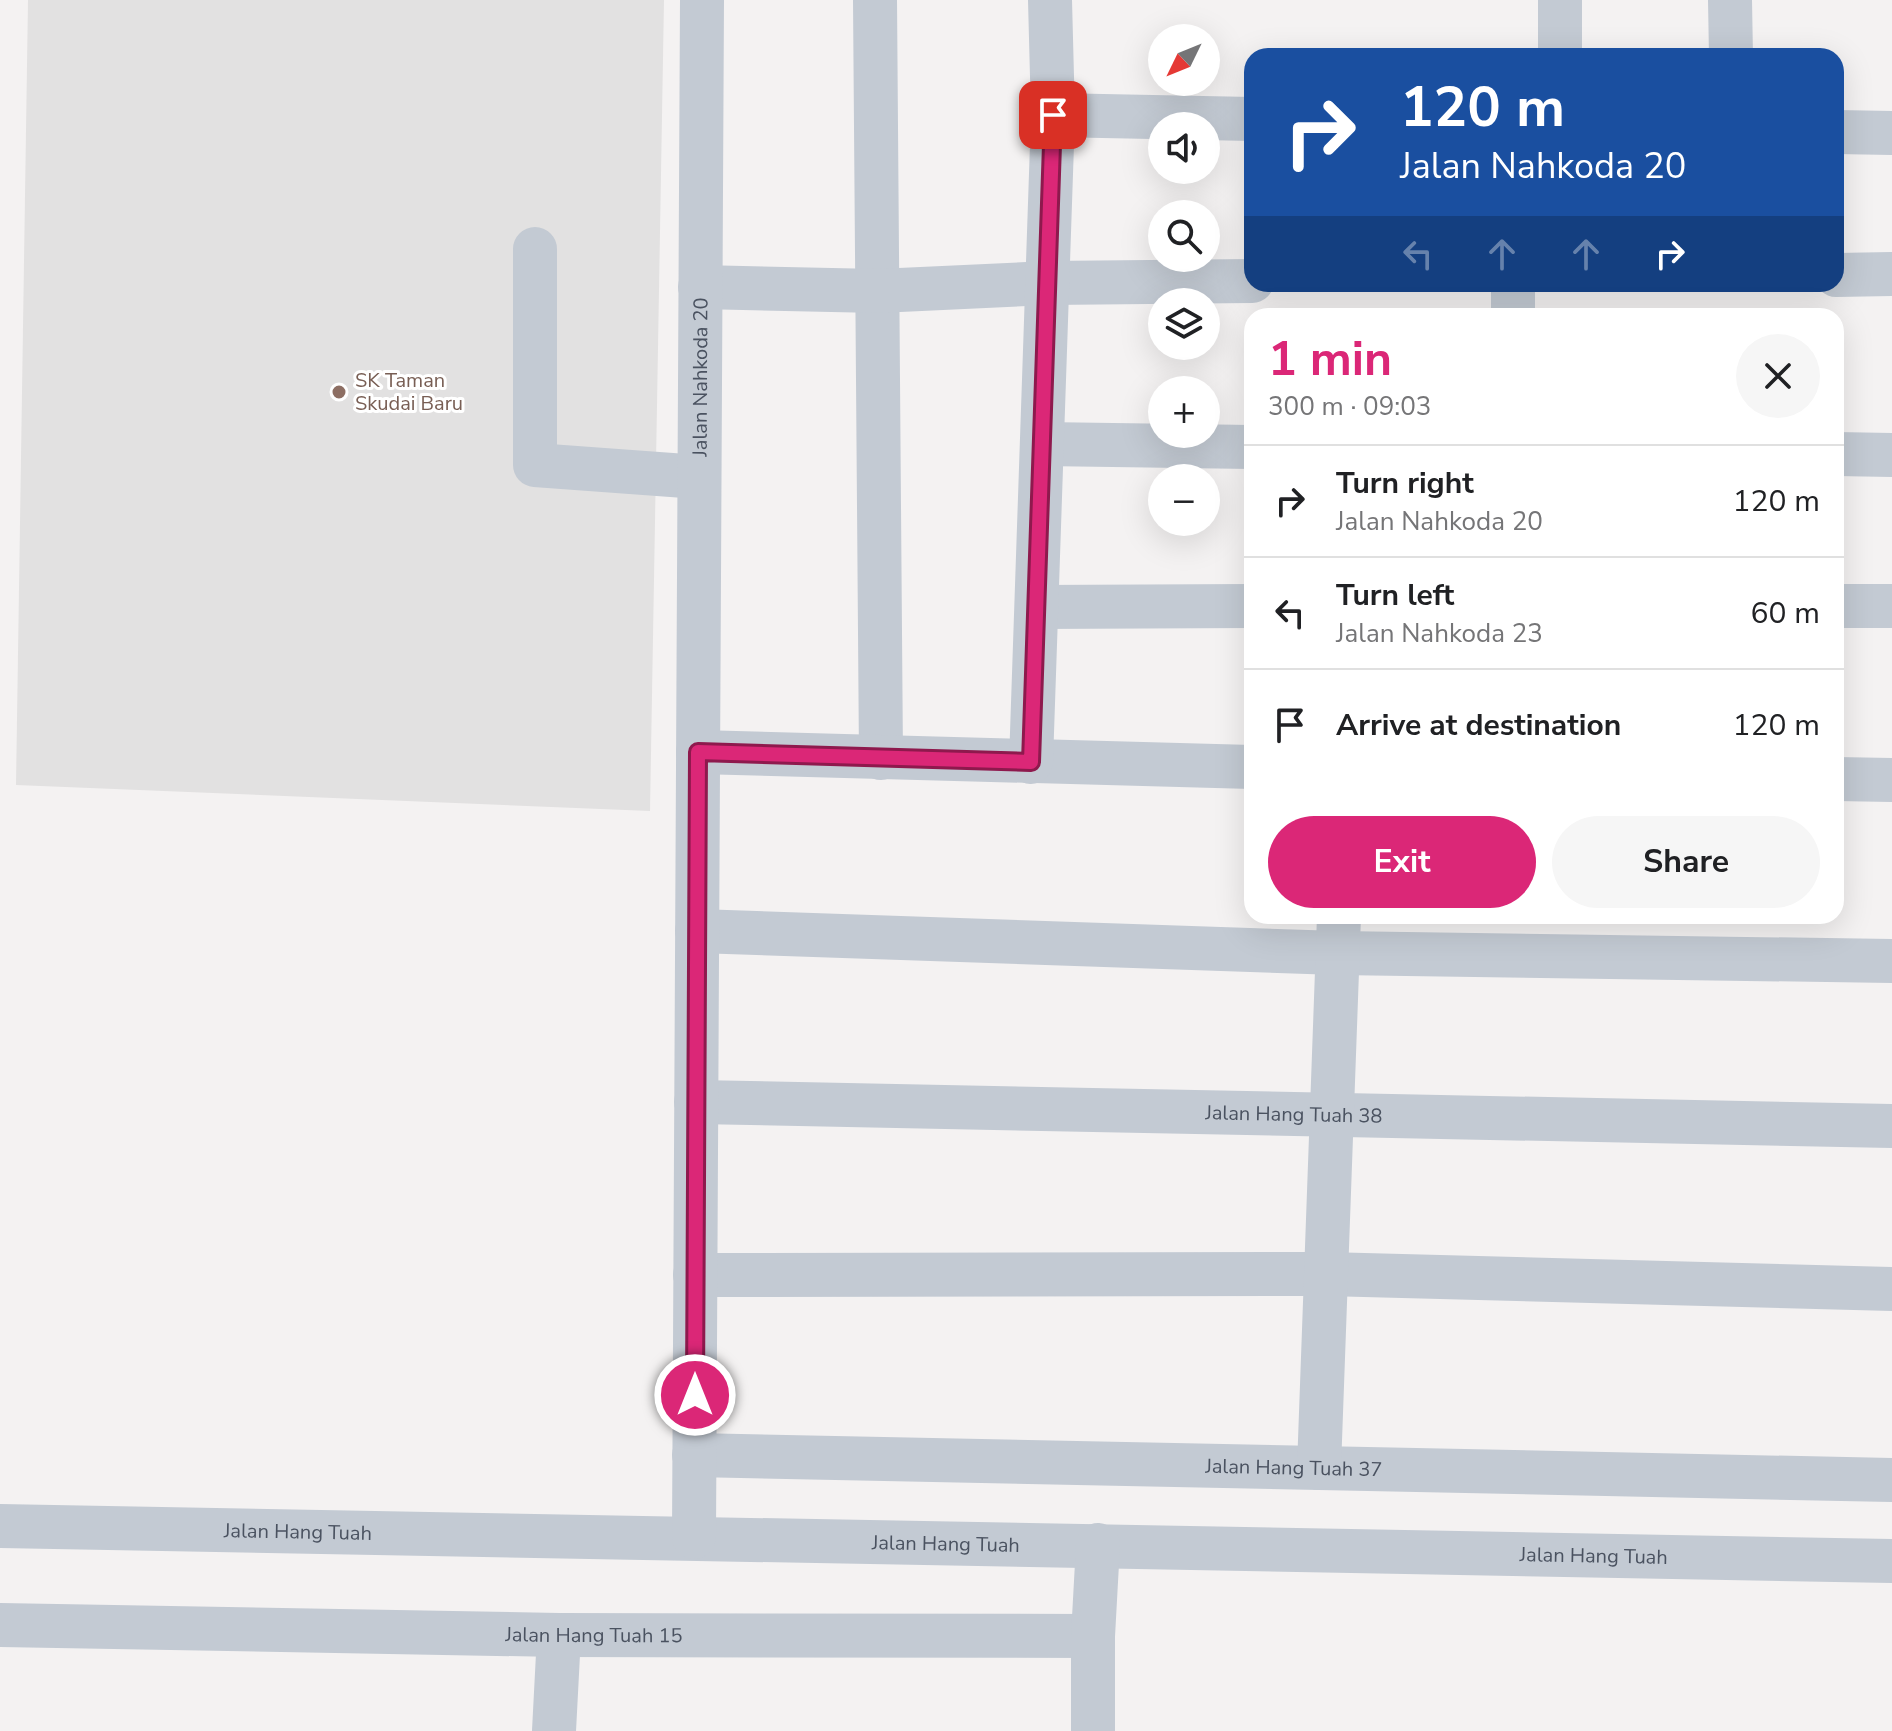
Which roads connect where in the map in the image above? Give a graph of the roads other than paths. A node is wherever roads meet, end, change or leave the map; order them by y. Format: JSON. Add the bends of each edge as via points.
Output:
{"nodes":[{"id":1,"x":702,"y":0,"type":"edge"},
{"id":2,"x":875,"y":0,"type":"edge"},
{"id":3,"x":1050,"y":0,"type":"edge"},
{"id":4,"x":1560,"y":0,"type":"edge"},
{"id":5,"x":1730,"y":0,"type":"edge"},
{"id":6,"x":1560,"y":48,"type":"edge"},
{"id":7,"x":1731,"y":48,"type":"edge"},
{"id":8,"x":1053,"y":115,"type":"junction"},
{"id":9,"x":1244,"y":119,"type":"edge"},
{"id":10,"x":1844,"y":132,"type":"edge"},
{"id":11,"x":1892,"y":133,"type":"edge"},
{"id":12,"x":535,"y":249,"type":"dead end"},
{"id":13,"x":1892,"y":274,"type":"edge"},
{"id":14,"x":1844,"y":275,"type":"edge"},
{"id":15,"x":1244,"y":281,"type":"edge"},
{"id":16,"x":1048,"y":283,"type":"junction"},
{"id":17,"x":700,"y":287,"type":"junction"},
{"id":18,"x":878,"y":291,"type":"junction"},
{"id":19,"x":1043,"y":444,"type":"junction"},
{"id":20,"x":1244,"y":447,"type":"edge"},
{"id":21,"x":1844,"y":454,"type":"edge"},
{"id":22,"x":1892,"y":455,"type":"edge"},
{"id":23,"x":699,"y":477,"type":"junction"},
{"id":24,"x":1244,"y":606,"type":"edge"},
{"id":25,"x":1844,"y":606,"type":"edge"},
{"id":26,"x":1892,"y":606,"type":"edge"},
{"id":27,"x":1037,"y":607,"type":"junction"},
{"id":28,"x":698,"y":752,"type":"junction"},
{"id":29,"x":881,"y":758,"type":"junction"},
{"id":30,"x":1031,"y":762,"type":"junction"},
{"id":31,"x":1244,"y":767,"type":"edge"},
{"id":32,"x":1844,"y":779,"type":"edge"},
{"id":33,"x":1892,"y":780,"type":"edge"},
{"id":34,"x":697,"y":931,"type":"junction"},
{"id":35,"x":1338,"y":935,"type":"edge"},
{"id":36,"x":1892,"y":961,"type":"edge"},
{"id":37,"x":696,"y":1102,"type":"junction"},
{"id":38,"x":1332,"y":1115,"type":"junction"},
{"id":39,"x":1892,"y":1126,"type":"edge"},
{"id":40,"x":1326,"y":1274,"type":"junction"},
{"id":41,"x":695,"y":1275,"type":"junction"},
{"id":42,"x":1892,"y":1289,"type":"edge"},
{"id":43,"x":694,"y":1455,"type":"junction"},
{"id":44,"x":1319,"y":1468,"type":"junction"},
{"id":45,"x":1892,"y":1480,"type":"edge"},
{"id":46,"x":0,"y":1526,"type":"edge"},
{"id":47,"x":694,"y":1537,"type":"junction"},
{"id":48,"x":1098,"y":1545,"type":"junction"},
{"id":49,"x":1892,"y":1561,"type":"edge"},
{"id":50,"x":0,"y":1625,"type":"edge"},
{"id":51,"x":559,"y":1635,"type":"junction"},
{"id":52,"x":1093,"y":1636,"type":"junction"},
{"id":53,"x":554,"y":1731,"type":"edge"},
{"id":54,"x":1093,"y":1731,"type":"edge"}],
"edges":[{"from":1,"to":17,"type":"street","name":"Jalan Nahkoda 20"},
{"from":2,"to":18,"type":"street"},
{"from":3,"to":8,"type":"street"},
{"from":4,"to":6,"type":"street"},
{"from":5,"to":7,"type":"street"},
{"from":8,"to":9,"type":"street"},
{"from":8,"to":16,"type":"street"},
{"from":10,"to":11,"type":"street"},
{"from":12,"to":23,"type":"street","via":[[535,465]]},
{"from":13,"to":14,"type":"street"},
{"from":15,"to":16,"type":"street"},
{"from":16,"to":18,"type":"street"},
{"from":16,"to":19,"type":"street"},
{"from":17,"to":18,"type":"street"},
{"from":17,"to":23,"type":"street","name":"Jalan Nahkoda 20"},
{"from":18,"to":29,"type":"street"},
{"from":19,"to":20,"type":"street"},
{"from":19,"to":27,"type":"street"},
{"from":21,"to":22,"type":"street"},
{"from":23,"to":28,"type":"street","name":"Jalan Nahkoda 20"},
{"from":24,"to":27,"type":"street"},
{"from":25,"to":26,"type":"street"},
{"from":27,"to":30,"type":"street"},
{"from":28,"to":29,"type":"street"},
{"from":28,"to":34,"type":"street","name":"Jalan Nahkoda 20"},
{"from":29,"to":30,"type":"street"},
{"from":30,"to":31,"type":"street"},
{"from":32,"to":33,"type":"street"},
{"from":34,"to":35,"type":"street"},
{"from":34,"to":37,"type":"street","name":"Jalan Nahkoda 20"},
{"from":35,"to":36,"type":"street"},
{"from":35,"to":38,"type":"street"},
{"from":37,"to":38,"type":"street","name":"Jalan Hang Tuah 38"},
{"from":37,"to":41,"type":"street","name":"Jalan Nahkoda 20"},
{"from":38,"to":39,"type":"street","name":"Jalan Hang Tuah 38"},
{"from":38,"to":40,"type":"street"},
{"from":40,"to":41,"type":"street"},
{"from":40,"to":42,"type":"street"},
{"from":40,"to":44,"type":"street"},
{"from":41,"to":43,"type":"street","name":"Jalan Nahkoda 20"},
{"from":43,"to":44,"type":"street","name":"Jalan Hang Tuah 37"},
{"from":43,"to":47,"type":"street","name":"Jalan Nahkoda 20"},
{"from":44,"to":45,"type":"street","name":"Jalan Hang Tuah 37"},
{"from":46,"to":47,"type":"street","name":"Jalan Hang Tuah"},
{"from":47,"to":48,"type":"street","name":"Jalan Hang Tuah"},
{"from":48,"to":49,"type":"street","name":"Jalan Hang Tuah"},
{"from":48,"to":52,"type":"street"},
{"from":50,"to":51,"type":"street","name":"Jalan Hang Tuah 15"},
{"from":51,"to":52,"type":"street","name":"Jalan Hang Tuah 15"},
{"from":51,"to":53,"type":"street"},
{"from":52,"to":54,"type":"street"}]}
